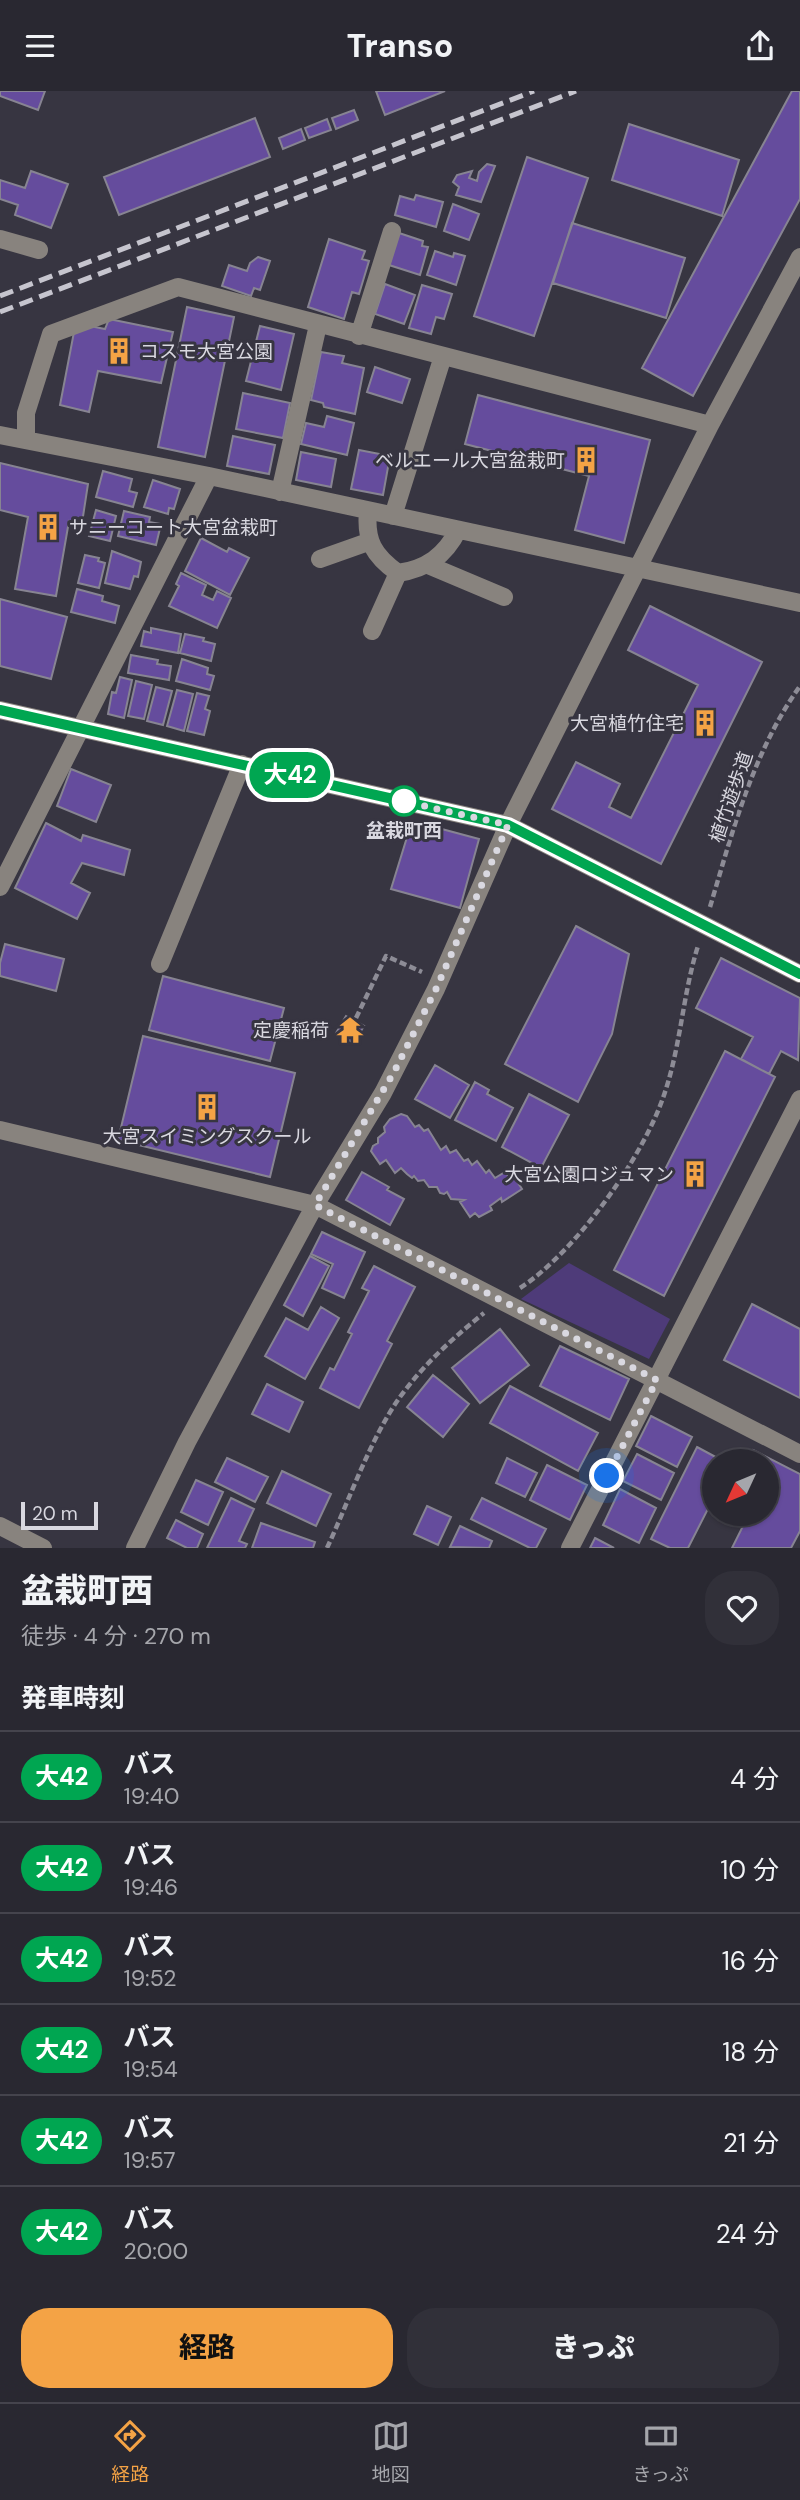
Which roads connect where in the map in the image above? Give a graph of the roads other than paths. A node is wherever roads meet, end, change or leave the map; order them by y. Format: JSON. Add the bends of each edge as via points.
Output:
{"nodes":[{"id":1,"x":392,"y":231,"type":"dead end"},
{"id":2,"x":0,"y":239,"type":"edge"},
{"id":3,"x":39,"y":250,"type":"dead end"},
{"id":4,"x":799,"y":262,"type":"edge"},
{"id":5,"x":318,"y":325,"type":"junction"},
{"id":6,"x":359,"y":335,"type":"junction"},
{"id":7,"x":443,"y":356,"type":"junction"},
{"id":8,"x":710,"y":425,"type":"junction"},
{"id":9,"x":0,"y":435,"type":"edge"},
{"id":10,"x":26,"y":440,"type":"junction"},
{"id":11,"x":209,"y":476,"type":"junction"},
{"id":12,"x":280,"y":492,"type":"junction"},
{"id":13,"x":368,"y":511,"type":"junction"},
{"id":14,"x":393,"y":516,"type":"junction"},
{"id":15,"x":458,"y":530,"type":"junction"},
{"id":16,"x":369,"y":543,"type":"junction"},
{"id":17,"x":320,"y":559,"type":"dead end"},
{"id":18,"x":428,"y":565,"type":"junction"},
{"id":19,"x":637,"y":570,"type":"junction"},
{"id":20,"x":398,"y":573,"type":"junction"},
{"id":21,"x":504,"y":597,"type":"dead end"},
{"id":22,"x":800,"y":603,"type":"edge"},
{"id":23,"x":372,"y":631,"type":"dead end"},
{"id":24,"x":0,"y":710,"type":"edge"},
{"id":25,"x":81,"y":727,"type":"junction"},
{"id":26,"x":242,"y":764,"type":"junction"},
{"id":27,"x":508,"y":825,"type":"junction"},
{"id":28,"x":0,"y":887,"type":"edge"},
{"id":29,"x":159,"y":964,"type":"dead end"},
{"id":30,"x":800,"y":974,"type":"edge"},
{"id":31,"x":800,"y":1099,"type":"edge"},
{"id":32,"x":0,"y":1130,"type":"edge"},
{"id":33,"x":315,"y":1205,"type":"junction"},
{"id":34,"x":657,"y":1380,"type":"junction"},
{"id":35,"x":800,"y":1454,"type":"edge"},
{"id":36,"x":0,"y":1526,"type":"edge"},
{"id":37,"x":43,"y":1548,"type":"edge"},
{"id":38,"x":135,"y":1548,"type":"edge"},
{"id":39,"x":570,"y":1548,"type":"edge"}],
"edges":[{"from":1,"to":6,"type":"street"},
{"from":2,"to":3,"type":"street"},
{"from":4,"to":8,"type":"street"},
{"from":5,"to":6,"type":"street"},
{"from":5,"to":10,"type":"street","via":[[178,287],[51,334],[26,412]]},
{"from":5,"to":12,"type":"street"},
{"from":6,"to":7,"type":"street"},
{"from":7,"to":8,"type":"street"},
{"from":7,"to":14,"type":"street"},
{"from":8,"to":19,"type":"street"},
{"from":9,"to":10,"type":"street"},
{"from":10,"to":11,"type":"street"},
{"from":11,"to":12,"type":"street"},
{"from":11,"to":25,"type":"street"},
{"from":12,"to":13,"type":"street"},
{"from":13,"to":14,"type":"street"},
{"from":13,"to":16,"type":"street"},
{"from":14,"to":15,"type":"street"},
{"from":15,"to":18,"type":"street","via":[[452,543]]},
{"from":15,"to":19,"type":"street"},
{"from":16,"to":17,"type":"street"},
{"from":16,"to":20,"type":"street"},
{"from":18,"to":20,"type":"street"},
{"from":18,"to":21,"type":"street"},
{"from":19,"to":22,"type":"street"},
{"from":19,"to":27,"type":"street"},
{"from":20,"to":23,"type":"street"},
{"from":24,"to":25,"type":"street"},
{"from":25,"to":26,"type":"street"},
{"from":25,"to":28,"type":"street"},
{"from":26,"to":27,"type":"street"},
{"from":26,"to":29,"type":"street"},
{"from":27,"to":30,"type":"street"},
{"from":27,"to":33,"type":"street","via":[[401,1058]]},
{"from":31,"to":34,"type":"street"},
{"from":32,"to":33,"type":"street"},
{"from":33,"to":34,"type":"street"},
{"from":33,"to":38,"type":"street","via":[[187,1441]]},
{"from":34,"to":35,"type":"street"},
{"from":34,"to":39,"type":"street"},
{"from":36,"to":37,"type":"street"}]}
